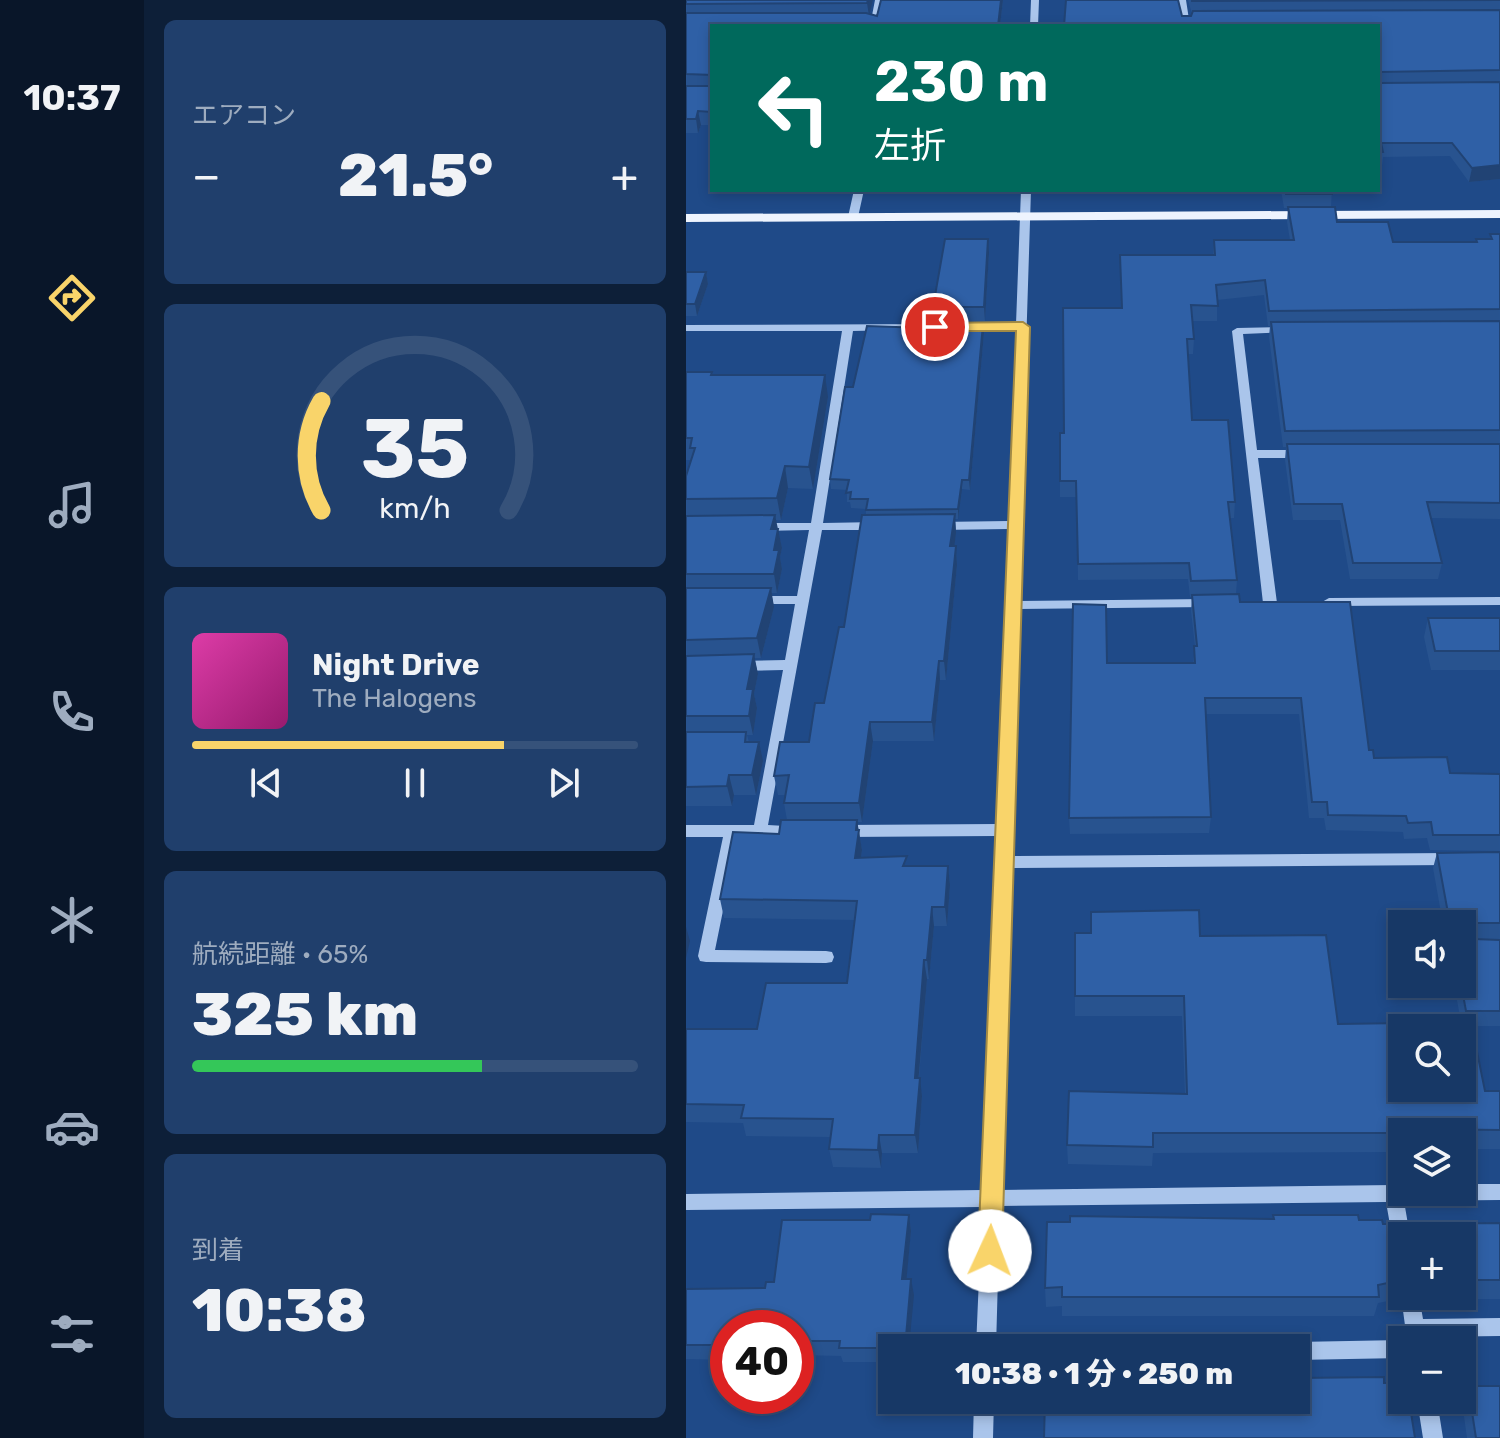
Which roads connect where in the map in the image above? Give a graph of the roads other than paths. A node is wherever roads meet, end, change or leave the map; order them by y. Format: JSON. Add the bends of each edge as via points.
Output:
{"nodes":[{"id":1,"x":879,"y":0,"type":"edge"},
{"id":2,"x":1035,"y":0,"type":"edge"},
{"id":3,"x":1182,"y":0,"type":"edge"},
{"id":4,"x":1201,"y":19,"type":"edge"},
{"id":5,"x":859,"y":21,"type":"edge"},
{"id":6,"x":1186,"y":23,"type":"edge"},
{"id":7,"x":874,"y":24,"type":"edge"},
{"id":8,"x":1034,"y":24,"type":"edge"},
{"id":9,"x":859,"y":192,"type":"edge"},
{"id":10,"x":1026,"y":192,"type":"edge"},
{"id":11,"x":1500,"y":214,"type":"edge"},
{"id":12,"x":1024,"y":216,"type":"junction"},
{"id":13,"x":853,"y":217,"type":"junction"},
{"id":14,"x":686,"y":218,"type":"edge"},
{"id":15,"x":848,"y":327,"type":"junction"},
{"id":16,"x":1023,"y":327,"type":"junction"},
{"id":17,"x":686,"y":328,"type":"edge"},
{"id":18,"x":1299,"y":330,"type":"edge"},
{"id":19,"x":1252,"y":454,"type":"junction"},
{"id":20,"x":1314,"y":454,"type":"edge"},
{"id":21,"x":1015,"y":525,"type":"junction"},
{"id":22,"x":892,"y":526,"type":"edge"},
{"id":23,"x":923,"y":526,"type":"edge"},
{"id":24,"x":744,"y":527,"type":"edge"},
{"id":25,"x":816,"y":527,"type":"junction"},
{"id":26,"x":744,"y":600,"type":"edge"},
{"id":27,"x":802,"y":600,"type":"junction"},
{"id":28,"x":1500,"y":601,"type":"edge"},
{"id":29,"x":1316,"y":602,"type":"edge"},
{"id":30,"x":1224,"y":603,"type":"edge"},
{"id":31,"x":1255,"y":603,"type":"edge"},
{"id":32,"x":1270,"y":603,"type":"junction"},
{"id":33,"x":1285,"y":603,"type":"edge"},
{"id":34,"x":1012,"y":605,"type":"junction"},
{"id":35,"x":790,"y":665,"type":"junction"},
{"id":36,"x":716,"y":666,"type":"edge"},
{"id":37,"x":1006,"y":830,"type":"junction"},
{"id":38,"x":686,"y":831,"type":"edge"},
{"id":39,"x":732,"y":831,"type":"junction"},
{"id":40,"x":760,"y":831,"type":"junction"},
{"id":41,"x":1468,"y":859,"type":"edge"},
{"id":42,"x":1005,"y":862,"type":"junction"},
{"id":43,"x":826,"y":957,"type":"dead end"},
{"id":44,"x":1476,"y":1192,"type":"edge"},
{"id":45,"x":1500,"y":1192,"type":"edge"},
{"id":46,"x":1388,"y":1193,"type":"edge"},
{"id":47,"x":992,"y":1198,"type":"junction"},
{"id":48,"x":686,"y":1202,"type":"edge"},
{"id":49,"x":1500,"y":1327,"type":"edge"},
{"id":50,"x":1476,"y":1329,"type":"edge"},
{"id":51,"x":987,"y":1334,"type":"edge"},
{"id":52,"x":1388,"y":1349,"type":"edge"},
{"id":53,"x":1310,"y":1351,"type":"edge"},
{"id":54,"x":984,"y":1414,"type":"edge"},
{"id":55,"x":1429,"y":1414,"type":"edge"},
{"id":56,"x":983,"y":1438,"type":"edge"},
{"id":57,"x":1433,"y":1438,"type":"edge"}],
"edges":[{"from":1,"to":7,"type":"street"},
{"from":2,"to":8,"type":"street"},
{"from":3,"to":6,"type":"street"},
{"from":4,"to":6,"type":"street"},
{"from":5,"to":7,"type":"street"},
{"from":9,"to":13,"type":"street"},
{"from":10,"to":12,"type":"street"},
{"from":11,"to":12,"type":"main road"},
{"from":12,"to":13,"type":"main road"},
{"from":12,"to":16,"type":"street"},
{"from":13,"to":14,"type":"main road"},
{"from":15,"to":16,"type":"street"},
{"from":15,"to":17,"type":"street"},
{"from":15,"to":25,"type":"street"},
{"from":16,"to":21,"type":"street"},
{"from":18,"to":19,"type":"street","via":[[1237,331]]},
{"from":19,"to":20,"type":"street"},
{"from":19,"to":32,"type":"street"},
{"from":21,"to":23,"type":"street"},
{"from":21,"to":34,"type":"street"},
{"from":22,"to":25,"type":"street"},
{"from":24,"to":25,"type":"street"},
{"from":25,"to":27,"type":"street"},
{"from":26,"to":27,"type":"street"},
{"from":27,"to":35,"type":"street"},
{"from":28,"to":29,"type":"street"},
{"from":30,"to":34,"type":"street"},
{"from":31,"to":32,"type":"street"},
{"from":32,"to":33,"type":"street"},
{"from":34,"to":37,"type":"street"},
{"from":35,"to":36,"type":"street"},
{"from":35,"to":40,"type":"street","via":[[768,743]]},
{"from":37,"to":40,"type":"street"},
{"from":37,"to":42,"type":"street"},
{"from":38,"to":39,"type":"street"},
{"from":39,"to":40,"type":"street"},
{"from":39,"to":43,"type":"street","via":[[706,956]]},
{"from":41,"to":42,"type":"street"},
{"from":42,"to":47,"type":"street"},
{"from":44,"to":45,"type":"street"},
{"from":46,"to":47,"type":"street"},
{"from":47,"to":48,"type":"street"},
{"from":47,"to":51,"type":"street"},
{"from":49,"to":50,"type":"street"},
{"from":52,"to":53,"type":"street"},
{"from":54,"to":56,"type":"street"},
{"from":55,"to":57,"type":"street"}]}
